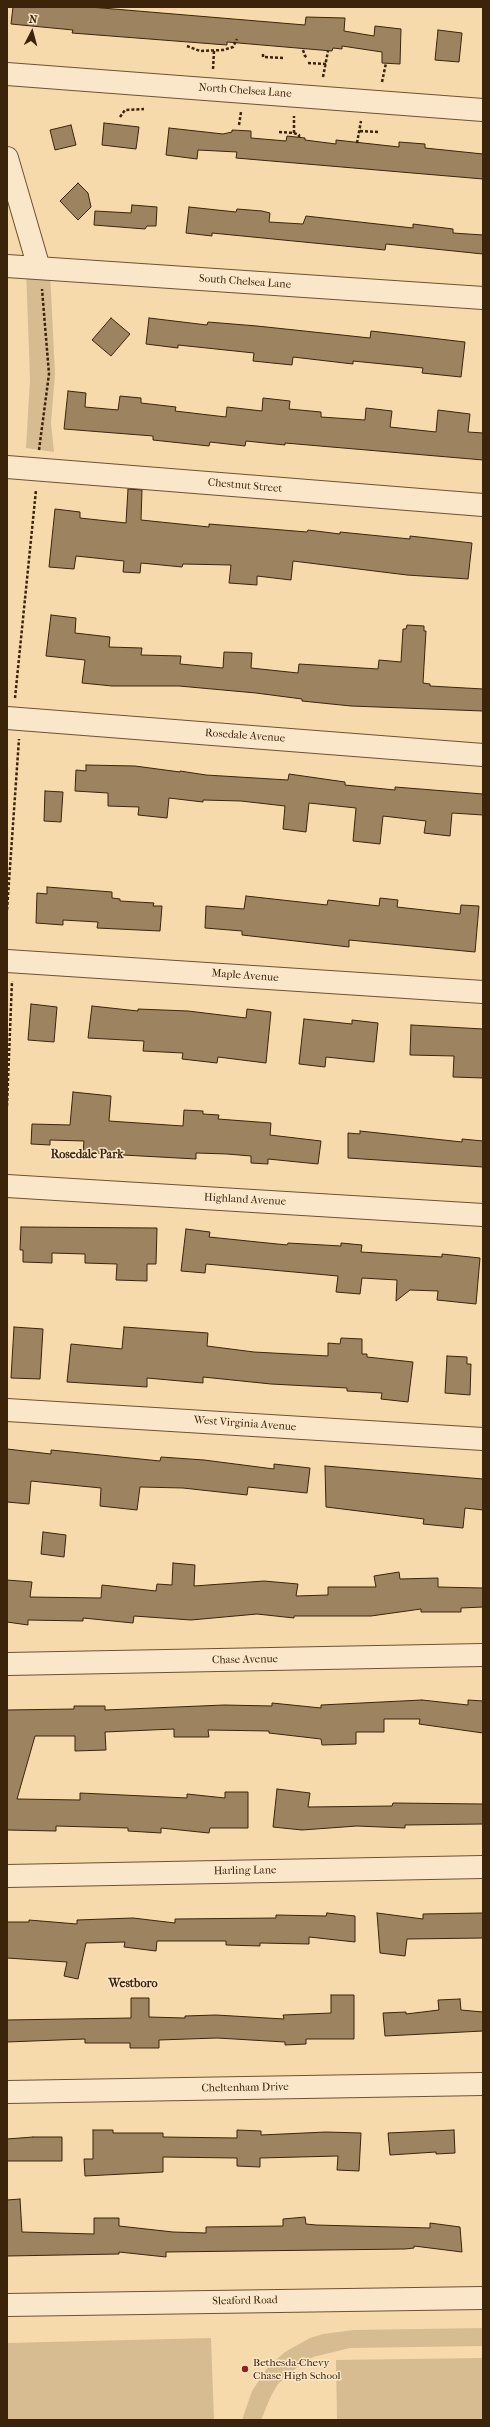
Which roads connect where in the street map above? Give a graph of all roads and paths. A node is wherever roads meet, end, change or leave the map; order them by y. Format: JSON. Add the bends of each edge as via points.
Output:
{"nodes":[{"id":1,"x":237,"y":40,"type":"dead end"},
{"id":2,"x":187,"y":46,"type":"dead end"},
{"id":3,"x":303,"y":50,"type":"dead end"},
{"id":4,"x":328,"y":51,"type":"dead end"},
{"id":5,"x":263,"y":54,"type":"dead end"},
{"id":6,"x":283,"y":58,"type":"dead end"},
{"id":7,"x":308,"y":58,"type":"dead end"},
{"id":8,"x":328,"y":60,"type":"dead end"},
{"id":9,"x":308,"y":63,"type":"dead end"},
{"id":10,"x":386,"y":63,"type":"dead end"},
{"id":11,"x":327,"y":64,"type":"dead end"},
{"id":12,"x":7,"y":74,"type":"edge"},
{"id":13,"x":382,"y":82,"type":"dead end"},
{"id":14,"x":294,"y":108,"type":"dead end"},
{"id":15,"x":144,"y":109,"type":"dead end"},
{"id":16,"x":483,"y":110,"type":"edge"},
{"id":17,"x":120,"y":117,"type":"dead end"},
{"id":18,"x":360,"y":130,"type":"dead end"},
{"id":19,"x":279,"y":132,"type":"dead end"},
{"id":20,"x":380,"y":132,"type":"dead end"},
{"id":21,"x":294,"y":133,"type":"junction"},
{"id":22,"x":299,"y":137,"type":"dead end"},
{"id":23,"x":7,"y":158,"type":"edge"},
{"id":24,"x":7,"y":266,"type":"edge"},
{"id":25,"x":40,"y":268,"type":"junction"},
{"id":26,"x":483,"y":298,"type":"edge"},
{"id":27,"x":38,"y":454,"type":"dead end"},
{"id":28,"x":7,"y":467,"type":"edge"},
{"id":29,"x":37,"y":488,"type":"dead end"},
{"id":30,"x":483,"y":505,"type":"edge"},
{"id":31,"x":14,"y":718,"type":"edge"},
{"id":32,"x":483,"y":755,"type":"edge"},
{"id":33,"x":7,"y":910,"type":"edge"},
{"id":34,"x":10,"y":967,"type":"edge"},
{"id":35,"x":483,"y":992,"type":"edge"},
{"id":36,"x":7,"y":1106,"type":"edge"},
{"id":37,"x":7,"y":1186,"type":"edge"},
{"id":38,"x":483,"y":1215,"type":"edge"},
{"id":39,"x":7,"y":1410,"type":"edge"},
{"id":40,"x":483,"y":1439,"type":"edge"},
{"id":41,"x":483,"y":1655,"type":"edge"},
{"id":42,"x":7,"y":1664,"type":"edge"},
{"id":43,"x":483,"y":1867,"type":"edge"},
{"id":44,"x":7,"y":1876,"type":"edge"},
{"id":45,"x":483,"y":2084,"type":"edge"},
{"id":46,"x":7,"y":2092,"type":"edge"},
{"id":47,"x":483,"y":2298,"type":"edge"},
{"id":48,"x":7,"y":2305,"type":"edge"}],
"edges":[{"from":1,"to":2,"type":"path","via":[[233,47],[223,50],[200,51]]},
{"from":3,"to":7,"type":"path"},
{"from":4,"to":8,"type":"path"},
{"from":5,"to":6,"type":"path","via":[[263,57]]},
{"from":9,"to":11,"type":"path"},
{"from":10,"to":13,"type":"path"},
{"from":12,"to":16,"type":"street","name":"North Chelsea Lane"},
{"from":14,"to":21,"type":"path"},
{"from":15,"to":17,"type":"path","via":[[125,110]]},
{"from":18,"to":20,"type":"path"},
{"from":19,"to":21,"type":"path"},
{"from":21,"to":22,"type":"path"},
{"from":23,"to":25,"type":"street"},
{"from":24,"to":25,"type":"street","name":"South Chelsea Lane"},
{"from":25,"to":26,"type":"street","name":"South Chelsea Lane"},
{"from":25,"to":27,"type":"path","via":[[49,374]]},
{"from":28,"to":30,"type":"street","name":"Chestnut Street"},
{"from":29,"to":31,"type":"path"},
{"from":31,"to":32,"type":"street","name":"Rosedale Avenue"},
{"from":31,"to":33,"type":"path"},
{"from":34,"to":35,"type":"street","name":"Maple Avenue"},
{"from":34,"to":36,"type":"path"},
{"from":37,"to":38,"type":"street","name":"Highland Avenue"},
{"from":39,"to":40,"type":"street","name":"West Virginia Avenue"},
{"from":41,"to":42,"type":"street","name":"Chase Avenue"},
{"from":43,"to":44,"type":"street","name":"Harling Lane"},
{"from":45,"to":46,"type":"street","name":"Cheltenham Drive"},
{"from":47,"to":48,"type":"street","name":"Sleaford Road"}]}
